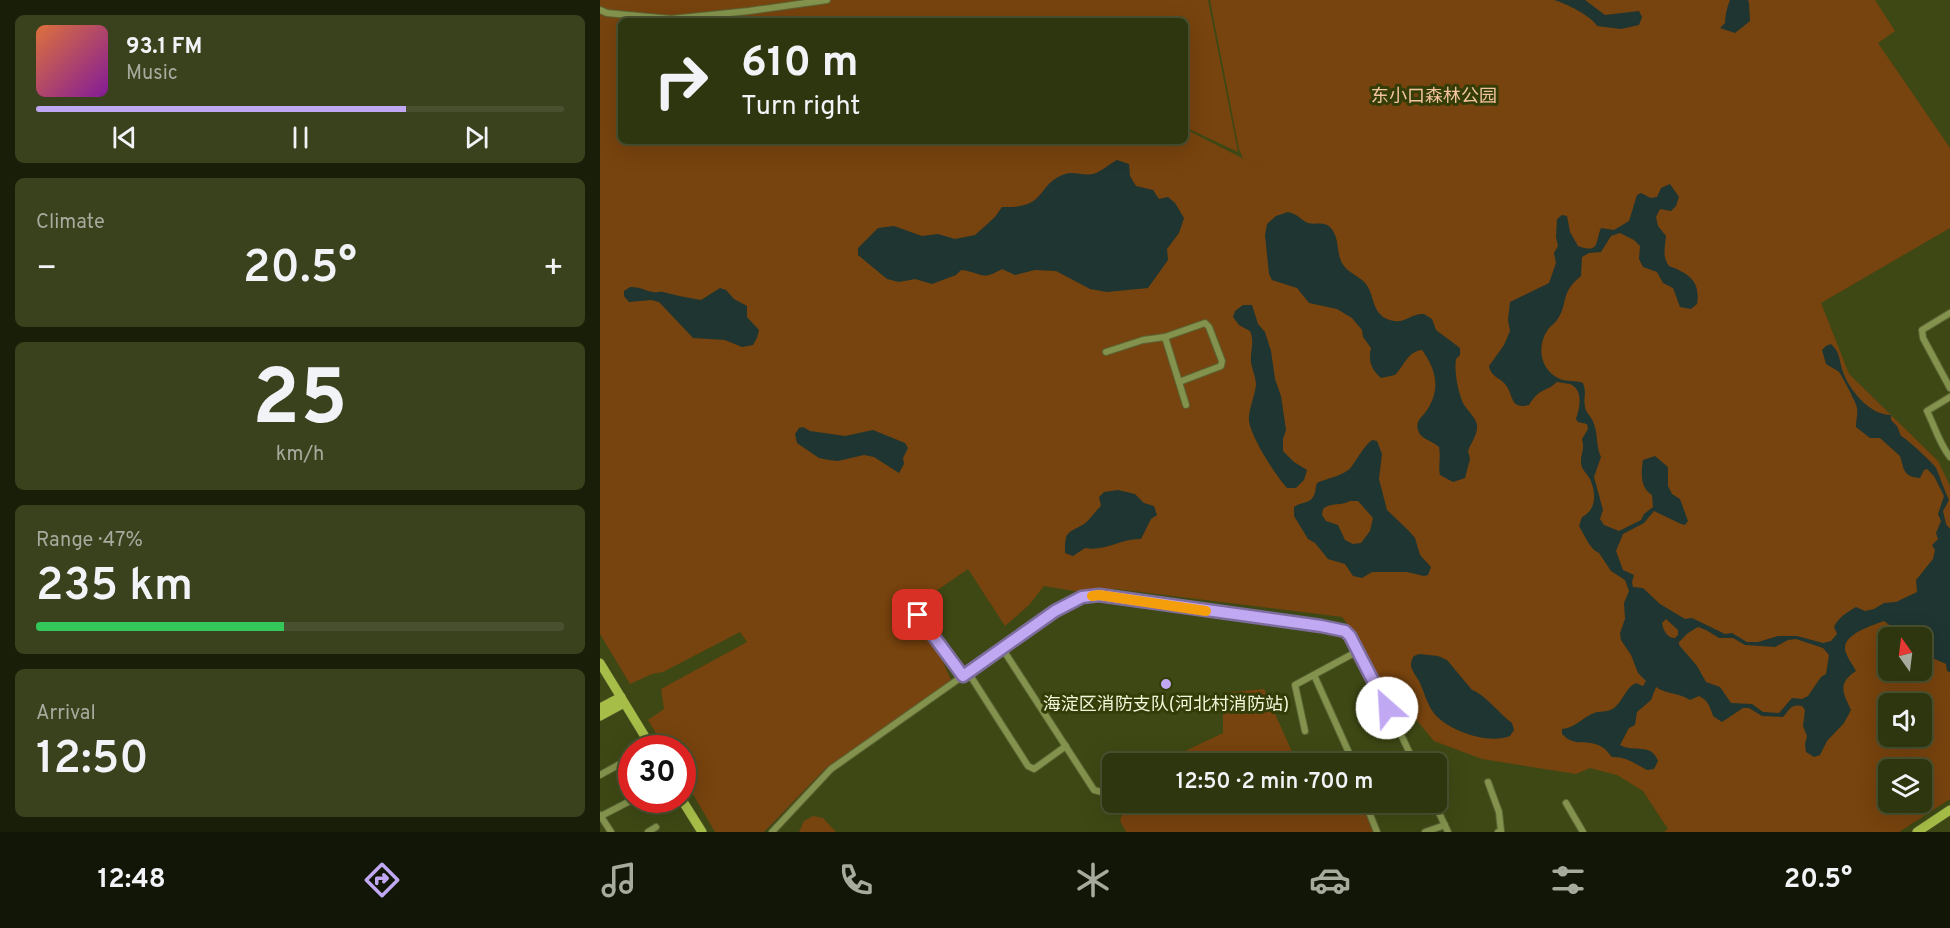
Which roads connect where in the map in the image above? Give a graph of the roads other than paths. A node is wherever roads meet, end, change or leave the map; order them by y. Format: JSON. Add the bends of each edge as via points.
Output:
{"nodes":[{"id":1,"x":827,"y":0,"type":"edge"},
{"id":2,"x":600,"y":10,"type":"edge"},
{"id":3,"x":1950,"y":313,"type":"edge"},
{"id":4,"x":1165,"y":337,"type":"junction"},
{"id":5,"x":1106,"y":352,"type":"dead end"},
{"id":6,"x":1179,"y":382,"type":"junction"},
{"id":7,"x":1950,"y":388,"type":"edge"},
{"id":8,"x":1950,"y":397,"type":"edge"},
{"id":9,"x":1186,"y":405,"type":"dead end"},
{"id":10,"x":1950,"y":457,"type":"edge"},
{"id":11,"x":918,"y":615,"type":"dead end"},
{"id":12,"x":1002,"y":648,"type":"junction"},
{"id":13,"x":1358,"y":651,"type":"junction"},
{"id":14,"x":600,"y":663,"type":"edge"},
{"id":15,"x":966,"y":674,"type":"junction"},
{"id":16,"x":1314,"y":675,"type":"junction"},
{"id":17,"x":622,"y":700,"type":"junction"},
{"id":18,"x":600,"y":708,"type":"edge"},
{"id":19,"x":600,"y":716,"type":"edge"},
{"id":20,"x":1305,"y":731,"type":"dead end"},
{"id":21,"x":644,"y":735,"type":"edge"},
{"id":22,"x":1066,"y":746,"type":"junction"},
{"id":23,"x":1349,"y":753,"type":"edge"},
{"id":24,"x":1409,"y":753,"type":"edge"},
{"id":25,"x":618,"y":765,"type":"edge"},
{"id":26,"x":600,"y":775,"type":"edge"},
{"id":27,"x":1488,"y":782,"type":"dead end"},
{"id":28,"x":1102,"y":792,"type":"edge"},
{"id":29,"x":1566,"y":803,"type":"dead end"},
{"id":30,"x":618,"y":807,"type":"edge"},
{"id":31,"x":1950,"y":810,"type":"edge"},
{"id":32,"x":690,"y":813,"type":"edge"},
{"id":33,"x":1369,"y":813,"type":"edge"},
{"id":34,"x":1439,"y":813,"type":"edge"},
{"id":35,"x":601,"y":815,"type":"edge"},
{"id":36,"x":1445,"y":825,"type":"junction"},
{"id":37,"x":656,"y":827,"type":"dead end"},
{"id":38,"x":611,"y":832,"type":"edge"},
{"id":39,"x":648,"y":832,"type":"edge"},
{"id":40,"x":702,"y":832,"type":"edge"},
{"id":41,"x":772,"y":832,"type":"edge"},
{"id":42,"x":1377,"y":832,"type":"edge"},
{"id":43,"x":1425,"y":832,"type":"edge"},
{"id":44,"x":1449,"y":832,"type":"edge"},
{"id":45,"x":1498,"y":832,"type":"edge"},
{"id":46,"x":1583,"y":832,"type":"edge"},
{"id":47,"x":1917,"y":832,"type":"edge"}],
"edges":[{"from":1,"to":2,"type":"street","via":[[671,18]]},
{"from":3,"to":7,"type":"street","via":[[1922,330]]},
{"from":4,"to":5,"type":"street","via":[[1143,339]]},
{"from":4,"to":6,"type":"street"},
{"from":4,"to":6,"type":"street","via":[[1205,323],[1222,361],[1221,366]]},
{"from":6,"to":9,"type":"street"},
{"from":8,"to":10,"type":"street","via":[[1927,411],[1939,443]]},
{"from":11,"to":15,"type":"street"},
{"from":12,"to":13,"type":"street","via":[[1055,611],[1082,597],[1099,595],[1345,631]]},
{"from":12,"to":15,"type":"street"},
{"from":12,"to":22,"type":"street"},
{"from":13,"to":16,"type":"street"},
{"from":13,"to":24,"type":"street"},
{"from":14,"to":17,"type":"street"},
{"from":15,"to":22,"type":"street","via":[[1028,766],[1034,769]]},
{"from":15,"to":41,"type":"street","via":[[831,769]]},
{"from":16,"to":20,"type":"street","via":[[1295,685]]},
{"from":16,"to":23,"type":"street"},
{"from":17,"to":18,"type":"street"},
{"from":17,"to":19,"type":"street"},
{"from":17,"to":21,"type":"street"},
{"from":22,"to":28,"type":"street","via":[[1094,790]]},
{"from":25,"to":26,"type":"street"},
{"from":27,"to":45,"type":"street","via":[[1501,823]]},
{"from":29,"to":46,"type":"street"},
{"from":30,"to":35,"type":"street"},
{"from":31,"to":47,"type":"street"},
{"from":32,"to":40,"type":"street"},
{"from":33,"to":42,"type":"street"},
{"from":34,"to":36,"type":"street"},
{"from":35,"to":38,"type":"street"},
{"from":36,"to":43,"type":"street"},
{"from":36,"to":44,"type":"street"},
{"from":37,"to":39,"type":"street"}]}
